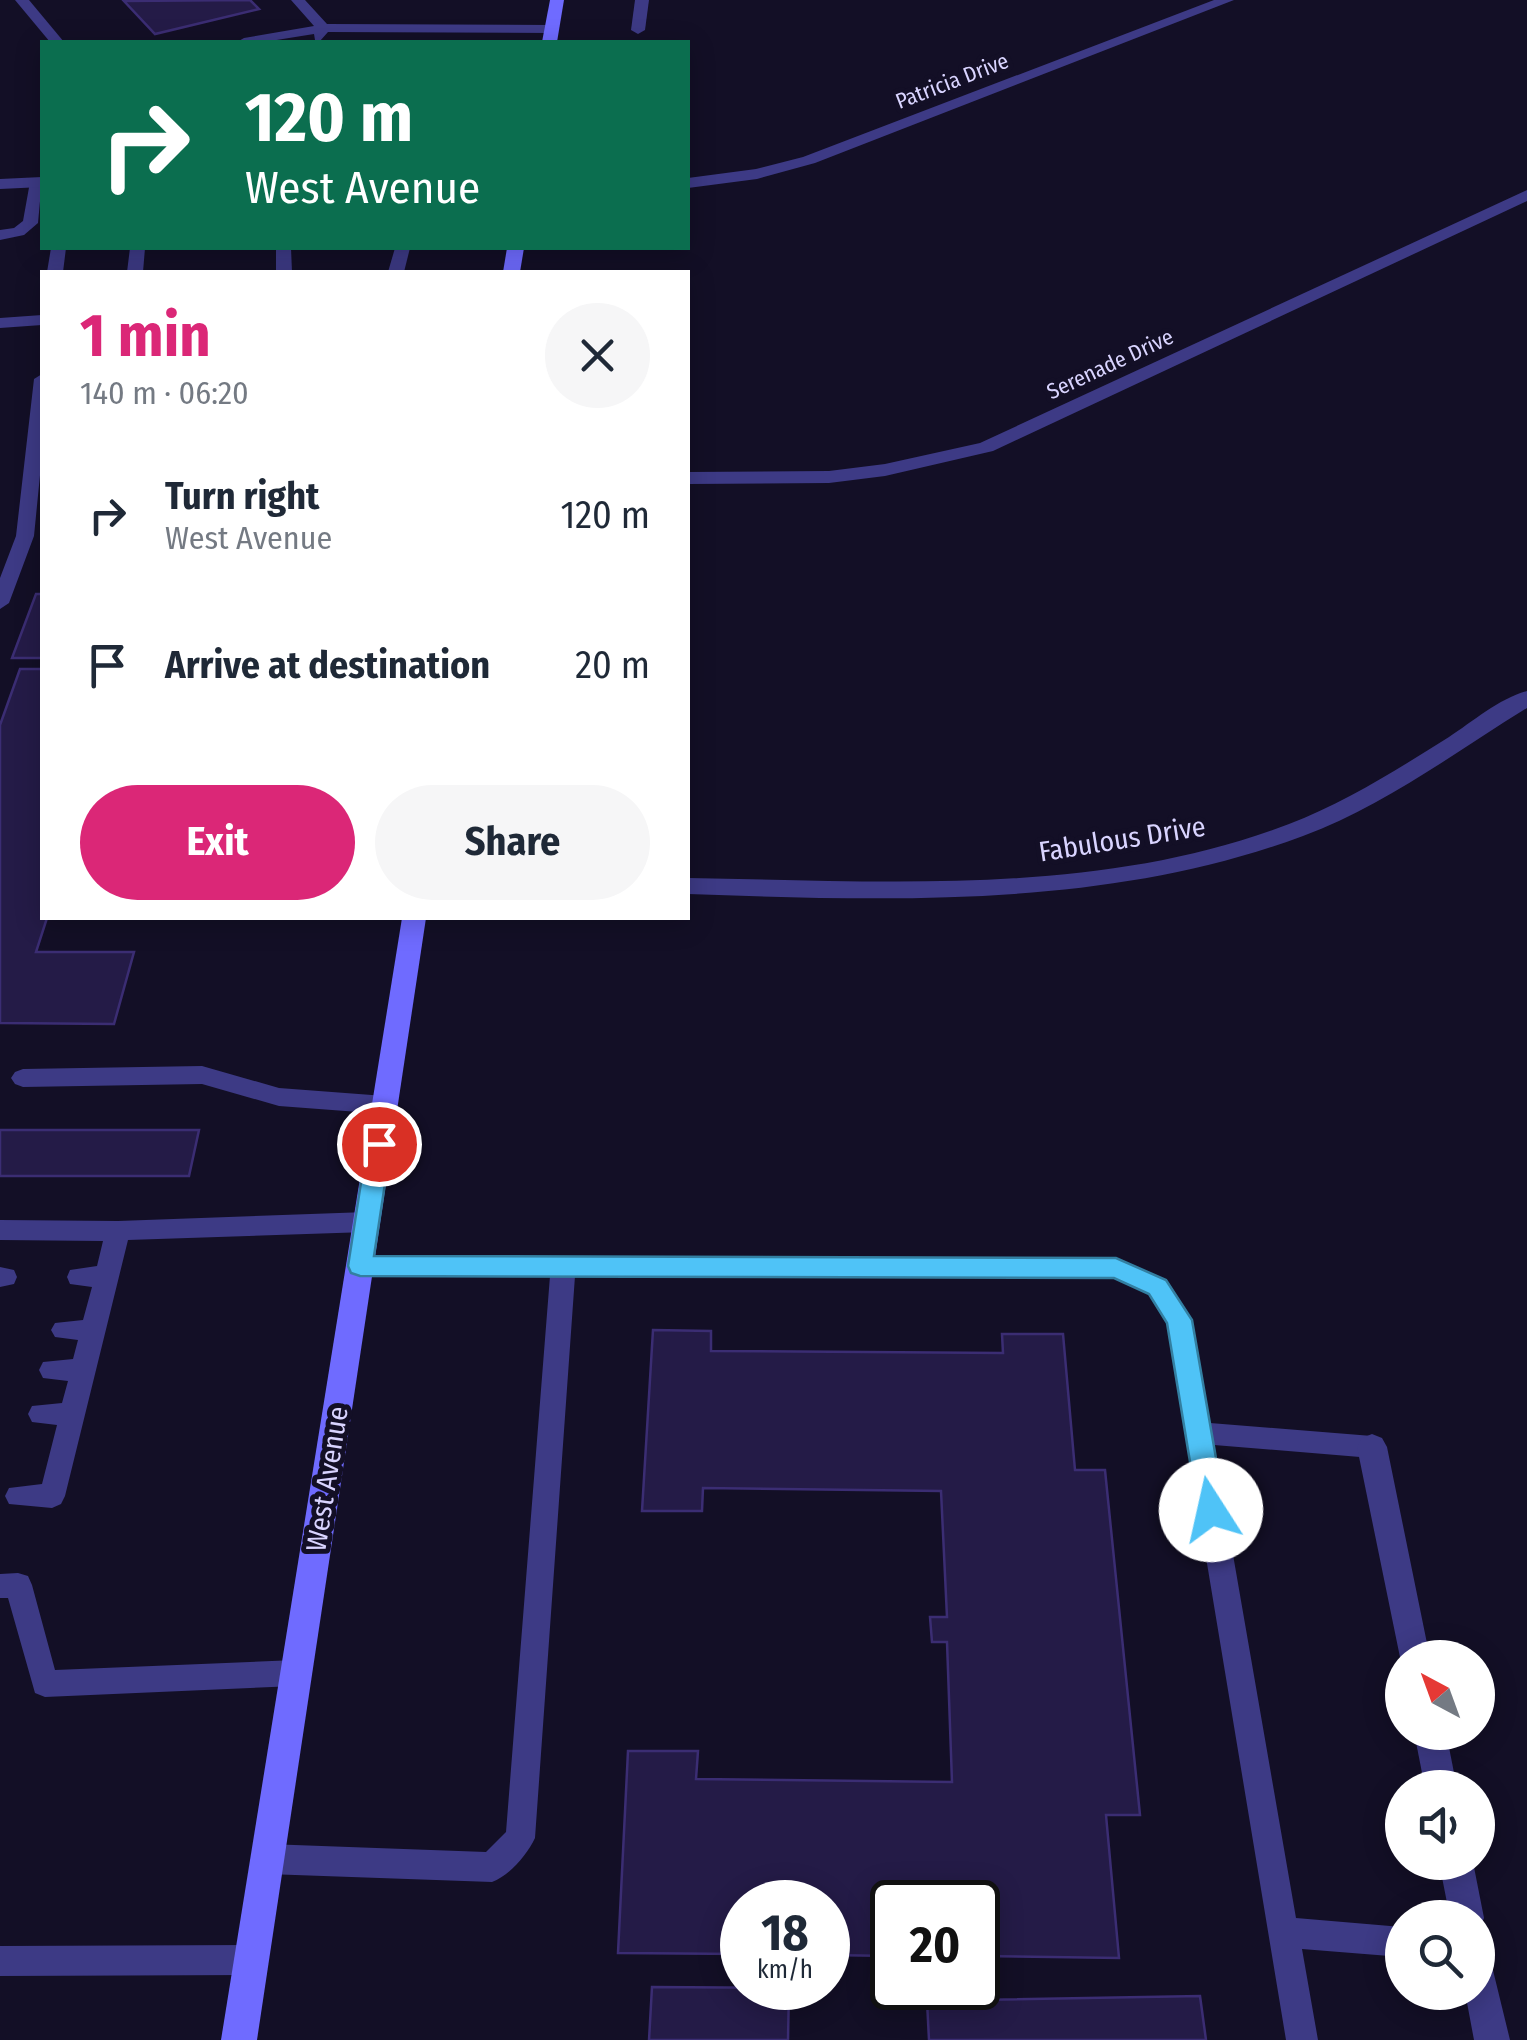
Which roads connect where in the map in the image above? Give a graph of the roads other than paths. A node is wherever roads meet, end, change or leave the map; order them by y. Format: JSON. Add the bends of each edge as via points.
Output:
{"nodes":[{"id":1,"x":22,"y":0,"type":"edge"},
{"id":2,"x":298,"y":0,"type":"edge"},
{"id":3,"x":557,"y":0,"type":"edge"},
{"id":4,"x":642,"y":0,"type":"edge"},
{"id":5,"x":1226,"y":0,"type":"edge"},
{"id":6,"x":638,"y":30,"type":"dead end"},
{"id":7,"x":320,"y":35,"type":"edge"},
{"id":8,"x":550,"y":36,"type":"edge"},
{"id":9,"x":55,"y":40,"type":"edge"},
{"id":10,"x":266,"y":40,"type":"edge"},
{"id":11,"x":40,"y":182,"type":"edge"},
{"id":12,"x":0,"y":184,"type":"edge"},
{"id":13,"x":690,"y":184,"type":"edge"},
{"id":14,"x":1527,"y":195,"type":"edge"},
{"id":15,"x":0,"y":235,"type":"edge"},
{"id":16,"x":40,"y":320,"type":"edge"},
{"id":17,"x":0,"y":324,"type":"edge"},
{"id":18,"x":40,"y":397,"type":"edge"},
{"id":19,"x":690,"y":478,"type":"edge"},
{"id":20,"x":8,"y":558,"type":"edge"},
{"id":21,"x":0,"y":603,"type":"edge"},
{"id":22,"x":1527,"y":698,"type":"edge"},
{"id":23,"x":690,"y":886,"type":"edge"},
{"id":24,"x":414,"y":920,"type":"edge"},
{"id":25,"x":22,"y":1078,"type":"dead end"},
{"id":26,"x":385,"y":1105,"type":"junction"},
{"id":27,"x":367,"y":1222,"type":"junction"},
{"id":28,"x":0,"y":1230,"type":"edge"},
{"id":29,"x":118,"y":1230,"type":"junction"},
{"id":30,"x":360,"y":1266,"type":"junction"},
{"id":31,"x":563,"y":1267,"type":"junction"},
{"id":32,"x":108,"y":1276,"type":"junction"},
{"id":33,"x":79,"y":1277,"type":"dead end"},
{"id":34,"x":64,"y":1330,"type":"dead end"},
{"id":35,"x":92,"y":1330,"type":"junction"},
{"id":36,"x":52,"y":1370,"type":"dead end"},
{"id":37,"x":83,"y":1370,"type":"junction"},
{"id":38,"x":41,"y":1414,"type":"dead end"},
{"id":39,"x":72,"y":1414,"type":"junction"},
{"id":40,"x":1198,"y":1433,"type":"junction"},
{"id":41,"x":1372,"y":1447,"type":"joint"},
{"id":42,"x":18,"y":1496,"type":"dead end"},
{"id":43,"x":0,"y":1586,"type":"edge"},
{"id":44,"x":1410,"y":1640,"type":"edge"},
{"id":45,"x":296,"y":1673,"type":"junction"},
{"id":46,"x":267,"y":1859,"type":"junction"},
{"id":47,"x":1284,"y":1932,"type":"junction"},
{"id":48,"x":1385,"y":1941,"type":"edge"},
{"id":49,"x":252,"y":1960,"type":"junction"},
{"id":50,"x":0,"y":1962,"type":"edge"},
{"id":51,"x":1486,"y":2010,"type":"edge"},
{"id":52,"x":240,"y":2040,"type":"edge"},
{"id":53,"x":1302,"y":2040,"type":"edge"},
{"id":54,"x":1492,"y":2040,"type":"edge"}],
"edges":[{"from":1,"to":9,"type":"lane"},
{"from":2,"to":7,"type":"lane"},
{"from":3,"to":8,"type":"main road"},
{"from":4,"to":6,"type":"lane"},
{"from":5,"to":13,"type":"street","name":"Patricia Drive","via":[[809,160]]},
{"from":7,"to":8,"type":"lane"},
{"from":7,"to":10,"type":"lane"},
{"from":11,"to":12,"type":"street"},
{"from":11,"to":15,"type":"lane","via":[[30,223]]},
{"from":14,"to":19,"type":"street","name":"Serenade Drive","via":[[986,446],[828,477]]},
{"from":16,"to":17,"type":"lane"},
{"from":18,"to":20,"type":"lane","via":[[25,536]]},
{"from":20,"to":21,"type":"lane"},
{"from":22,"to":23,"type":"street","name":"Fabulous Drive","via":[[1347,808],[1245,848],[1164,868],[980,888]]},
{"from":24,"to":26,"type":"main road","name":"West Avenue"},
{"from":25,"to":26,"type":"lane","via":[[202,1075],[280,1098]]},
{"from":26,"to":27,"type":"main road","name":"West Avenue"},
{"from":27,"to":29,"type":"lane"},
{"from":27,"to":30,"type":"main road","name":"West Avenue"},
{"from":28,"to":29,"type":"lane"},
{"from":29,"to":32,"type":"lane"},
{"from":30,"to":31,"type":"lane"},
{"from":30,"to":45,"type":"main road","name":"West Avenue"},
{"from":31,"to":40,"type":"lane","via":[[1116,1268],[1158,1287],[1179,1320]]},
{"from":31,"to":46,"type":"lane","via":[[520,1838],[492,1867]]},
{"from":32,"to":33,"type":"lane"},
{"from":32,"to":35,"type":"lane"},
{"from":34,"to":35,"type":"lane"},
{"from":35,"to":37,"type":"lane"},
{"from":36,"to":37,"type":"lane"},
{"from":37,"to":39,"type":"lane"},
{"from":38,"to":39,"type":"lane"},
{"from":39,"to":42,"type":"lane","via":[[52,1496]]},
{"from":40,"to":41,"type":"lane"},
{"from":40,"to":47,"type":"lane"},
{"from":41,"to":44,"type":"street"},
{"from":43,"to":45,"type":"lane","via":[[18,1585],[45,1684]]},
{"from":45,"to":46,"type":"main road","name":"West Avenue"},
{"from":46,"to":49,"type":"main road","name":"West Avenue"},
{"from":47,"to":48,"type":"lane"},
{"from":47,"to":53,"type":"lane"},
{"from":49,"to":50,"type":"lane"},
{"from":49,"to":52,"type":"main road","name":"West Avenue"},
{"from":51,"to":54,"type":"street"}]}
